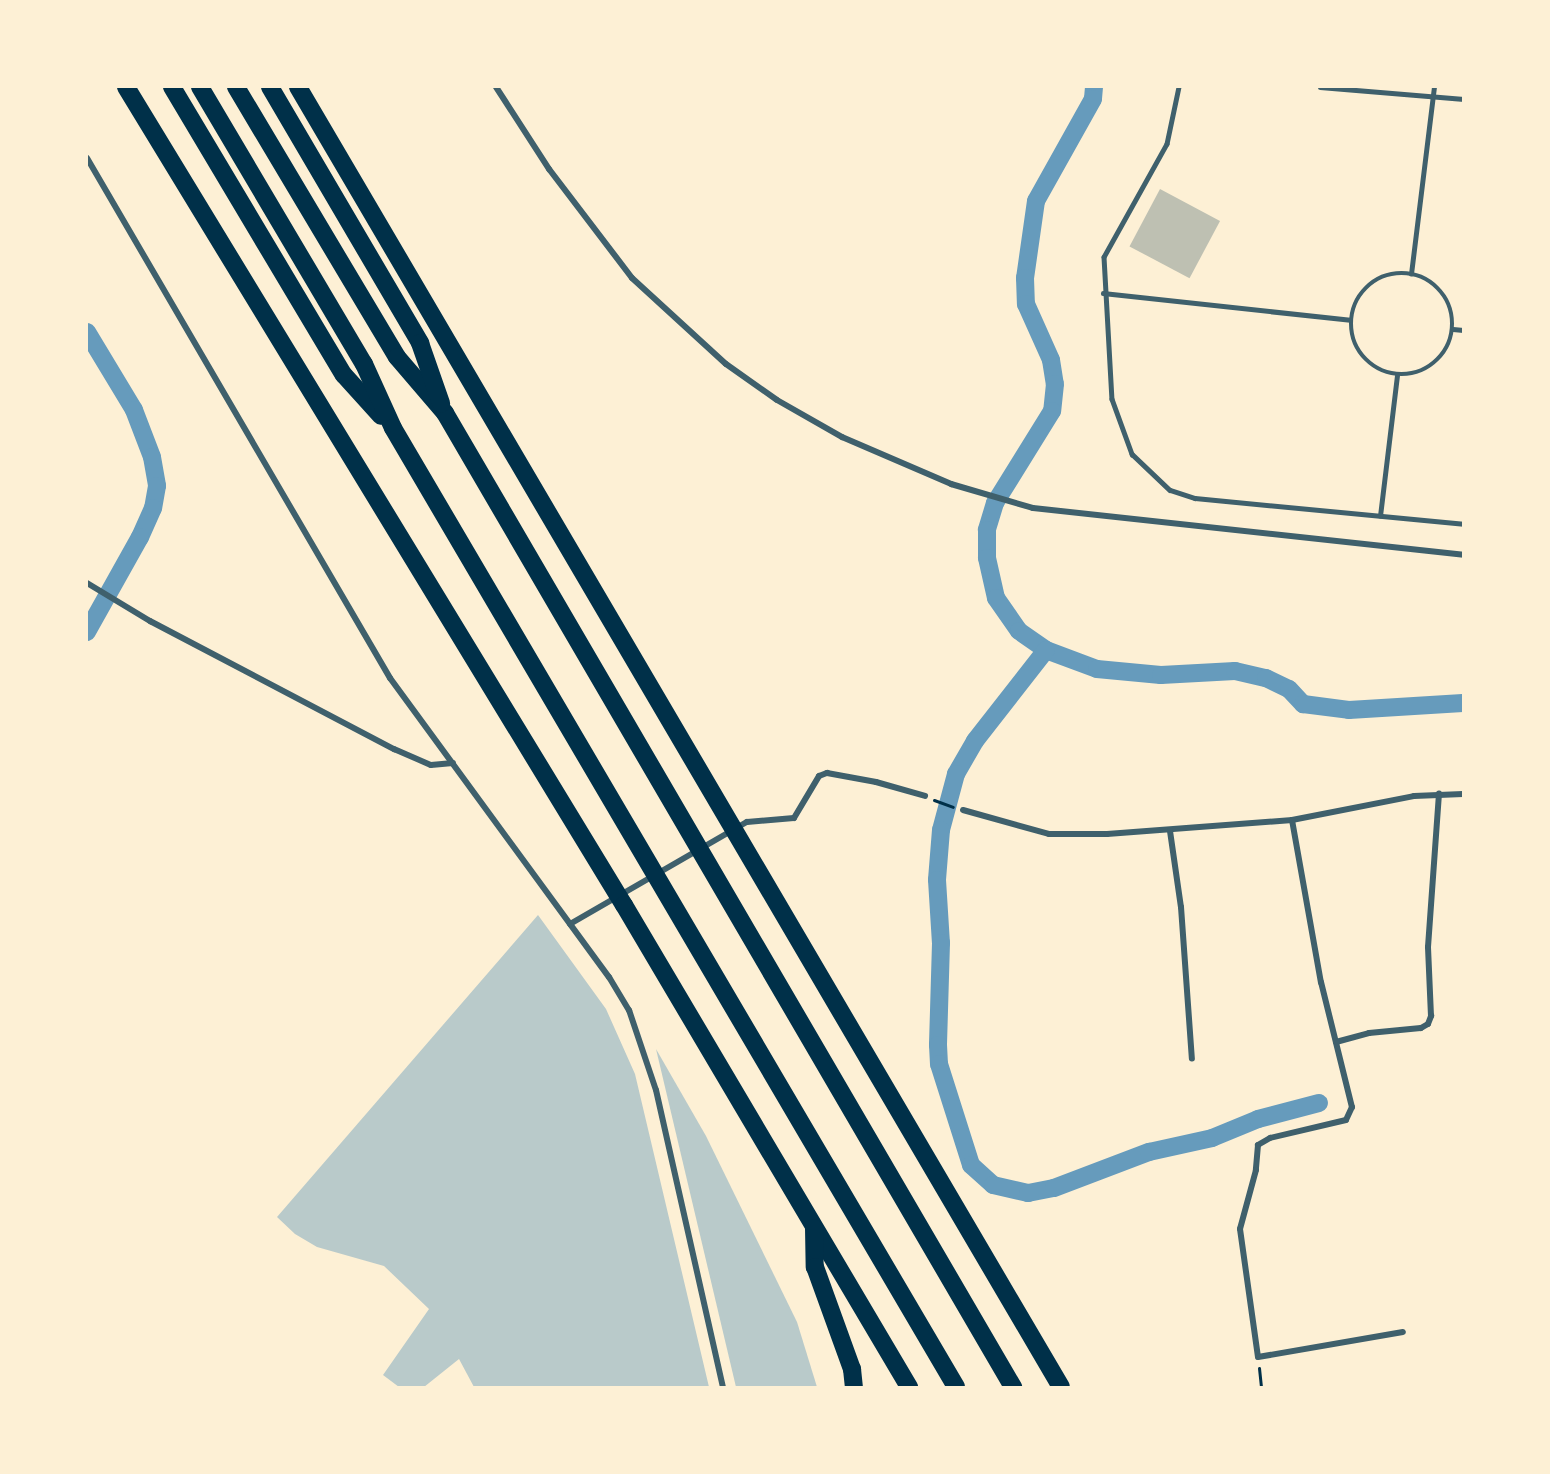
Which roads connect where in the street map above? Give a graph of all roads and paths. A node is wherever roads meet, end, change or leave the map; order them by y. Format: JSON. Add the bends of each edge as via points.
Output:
{"nodes":[{"id":1,"x":126,"y":87,"type":"edge"},
{"id":2,"x":172,"y":87,"type":"edge"},
{"id":3,"x":200,"y":87,"type":"edge"},
{"id":4,"x":236,"y":87,"type":"edge"},
{"id":5,"x":270,"y":87,"type":"edge"},
{"id":6,"x":298,"y":87,"type":"edge"},
{"id":7,"x":496,"y":87,"type":"edge"},
{"id":8,"x":1179,"y":87,"type":"edge"},
{"id":9,"x":1320,"y":87,"type":"edge"},
{"id":10,"x":1434,"y":87,"type":"edge"},
{"id":11,"x":1433,"y":96,"type":"junction"},
{"id":12,"x":1463,"y":99,"type":"edge"},
{"id":13,"x":87,"y":158,"type":"edge"},
{"id":14,"x":1411,"y":274,"type":"junction"},
{"id":15,"x":1103,"y":293,"type":"junction"},
{"id":16,"x":1350,"y":320,"type":"junction"},
{"id":17,"x":1453,"y":329,"type":"junction"},
{"id":18,"x":1463,"y":330,"type":"edge"},
{"id":19,"x":1397,"y":376,"type":"junction"},
{"id":20,"x":445,"y":413,"type":"junction"},
{"id":21,"x":393,"y":428,"type":"junction"},
{"id":22,"x":1380,"y":516,"type":"junction"},
{"id":23,"x":1463,"y":524,"type":"edge"},
{"id":24,"x":1463,"y":555,"type":"edge"},
{"id":25,"x":87,"y":583,"type":"edge"},
{"id":26,"x":453,"y":763,"type":"junction"},
{"id":27,"x":1439,"y":793,"type":"junction"},
{"id":28,"x":1463,"y":794,"type":"edge"},
{"id":29,"x":925,"y":796,"type":"joint"},
{"id":30,"x":963,"y":810,"type":"joint"},
{"id":31,"x":1292,"y":820,"type":"junction"},
{"id":32,"x":1170,"y":831,"type":"junction"},
{"id":33,"x":570,"y":924,"type":"junction"},
{"id":34,"x":1336,"y":1042,"type":"junction"},
{"id":35,"x":1192,"y":1059,"type":"dead end"},
{"id":36,"x":814,"y":1226,"type":"junction"},
{"id":37,"x":1403,"y":1332,"type":"dead end"},
{"id":38,"x":1258,"y":1357,"type":"junction"},
{"id":39,"x":723,"y":1387,"type":"edge"},
{"id":40,"x":854,"y":1387,"type":"edge"},
{"id":41,"x":909,"y":1387,"type":"edge"},
{"id":42,"x":956,"y":1387,"type":"edge"},
{"id":43,"x":1013,"y":1387,"type":"edge"},
{"id":44,"x":1061,"y":1387,"type":"edge"},
{"id":45,"x":1261,"y":1387,"type":"edge"}],
"edges":[{"from":1,"to":36,"type":"highway","via":[[624,905]]},
{"from":2,"to":21,"type":"highway","via":[[344,375]]},
{"from":3,"to":21,"type":"highway","via":[[364,364]]},
{"from":4,"to":20,"type":"highway","via":[[397,357]]},
{"from":5,"to":20,"type":"highway","via":[[420,343]]},
{"from":6,"to":44,"type":"highway"},
{"from":7,"to":24,"type":"street","via":[[549,169],[632,278],[726,364],[777,400],[842,437],[982,494],[1066,513]]},
{"from":8,"to":15,"type":"lane","via":[[1167,144],[1104,257]]},
{"from":9,"to":11,"type":"lane"},
{"from":10,"to":11,"type":"lane"},
{"from":11,"to":12,"type":"lane"},
{"from":11,"to":14,"type":"lane"},
{"from":13,"to":26,"type":"street","via":[[333,584],[390,678]]},
{"from":14,"to":16,"type":"lane","via":[[1390,274],[1370,283],[1356,299]]},
{"from":14,"to":17,"type":"lane","via":[[1439,289],[1450,307]]},
{"from":15,"to":16,"type":"lane"},
{"from":15,"to":22,"type":"lane","via":[[1112,399],[1120,427],[1132,454],[1170,490],[1195,498]]},
{"from":16,"to":19,"type":"lane","via":[[1360,355],[1379,370]]},
{"from":17,"to":18,"type":"lane"},
{"from":17,"to":19,"type":"lane","via":[[1445,352],[1437,361],[1416,374]]},
{"from":19,"to":22,"type":"lane"},
{"from":20,"to":43,"type":"highway"},
{"from":21,"to":42,"type":"highway"},
{"from":22,"to":23,"type":"lane"},
{"from":25,"to":26,"type":"street","via":[[150,621],[394,749],[431,765]]},
{"from":26,"to":33,"type":"street"},
{"from":27,"to":28,"type":"street"},
{"from":27,"to":31,"type":"street"},
{"from":27,"to":34,"type":"street","via":[[1428,947],[1428,1024]]},
{"from":29,"to":30,"type":"path"},
{"from":29,"to":33,"type":"street","via":[[827,773],[819,776],[794,818],[747,822]]},
{"from":30,"to":32,"type":"street","via":[[1049,834]]},
{"from":31,"to":32,"type":"street"},
{"from":31,"to":34,"type":"street"},
{"from":32,"to":35,"type":"street","via":[[1181,907]]},
{"from":33,"to":39,"type":"street","via":[[609,977],[644,1045]]},
{"from":34,"to":38,"type":"street","via":[[1349,1089],[1351,1116],[1334,1124],[1270,1138],[1256,1150],[1256,1170],[1240,1229]]},
{"from":36,"to":40,"type":"highway","via":[[815,1267],[852,1370]]},
{"from":36,"to":41,"type":"highway"},
{"from":37,"to":38,"type":"street"},
{"from":38,"to":45,"type":"path"}]}
